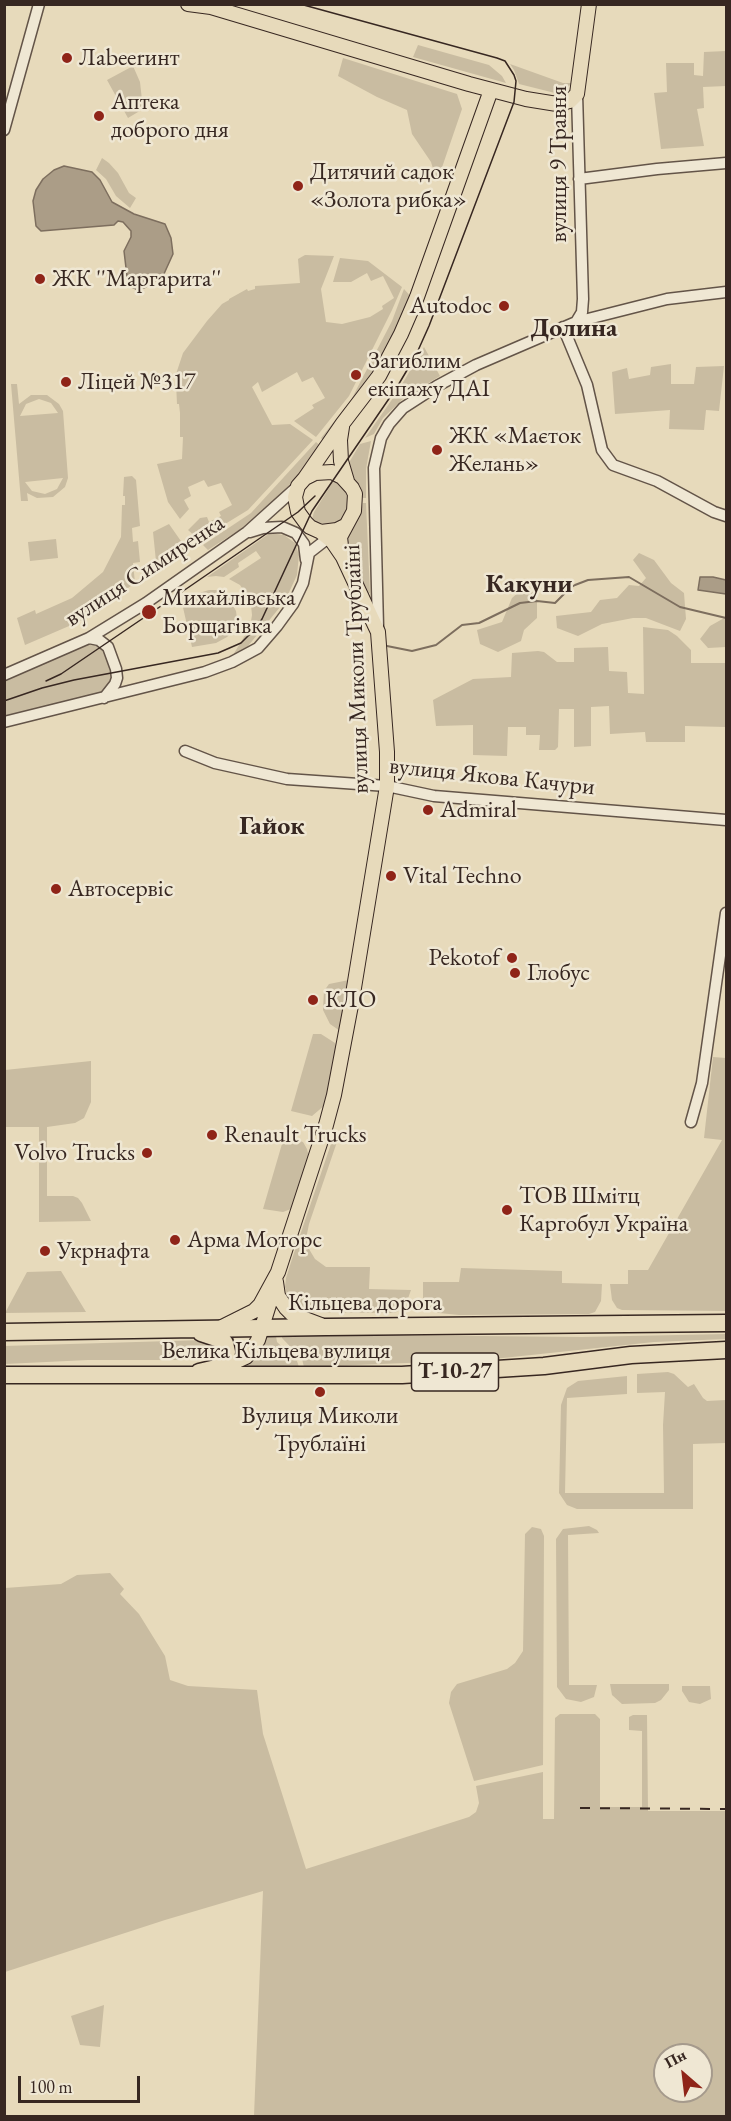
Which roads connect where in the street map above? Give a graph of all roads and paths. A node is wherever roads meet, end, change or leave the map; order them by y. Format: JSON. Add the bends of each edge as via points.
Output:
{"nodes":[{"id":1,"x":39,"y":4,"type":"edge"},
{"id":2,"x":188,"y":4,"type":"edge"},
{"id":3,"x":589,"y":4,"type":"edge"},
{"id":4,"x":209,"y":6,"type":"edge"},
{"id":5,"x":491,"y":90,"type":"junction"},
{"id":6,"x":577,"y":94,"type":"junction"},
{"id":7,"x":4,"y":130,"type":"edge"},
{"id":8,"x":726,"y":163,"type":"edge"},
{"id":9,"x":579,"y":179,"type":"junction"},
{"id":10,"x":726,"y":292,"type":"edge"},
{"id":11,"x":576,"y":322,"type":"junction"},
{"id":12,"x":564,"y":327,"type":"junction"},
{"id":13,"x":343,"y":423,"type":"junction"},
{"id":14,"x":347,"y":481,"type":"junction"},
{"id":15,"x":302,"y":482,"type":"junction"},
{"id":16,"x":726,"y":516,"type":"edge"},
{"id":17,"x":247,"y":532,"type":"junction"},
{"id":18,"x":333,"y":532,"type":"junction"},
{"id":19,"x":343,"y":557,"type":"junction"},
{"id":20,"x":306,"y":560,"type":"junction"},
{"id":21,"x":378,"y":632,"type":"junction"},
{"id":22,"x":89,"y":638,"type":"junction"},
{"id":23,"x":4,"y":675,"type":"edge"},
{"id":24,"x":104,"y":698,"type":"junction"},
{"id":25,"x":4,"y":722,"type":"edge"},
{"id":26,"x":186,"y":751,"type":"dead end"},
{"id":27,"x":387,"y":786,"type":"junction"},
{"id":28,"x":726,"y":820,"type":"edge"},
{"id":29,"x":726,"y":914,"type":"edge"},
{"id":30,"x":691,"y":1122,"type":"dead end"},
{"id":31,"x":277,"y":1277,"type":"junction"},
{"id":32,"x":4,"y":1323,"type":"edge"},
{"id":33,"x":726,"y":1323,"type":"edge"},
{"id":34,"x":326,"y":1327,"type":"junction"},
{"id":35,"x":220,"y":1328,"type":"junction"},
{"id":36,"x":262,"y":1328,"type":"junction"},
{"id":37,"x":187,"y":1329,"type":"junction"},
{"id":38,"x":4,"y":1332,"type":"edge"},
{"id":39,"x":39,"y":1332,"type":"junction"},
{"id":40,"x":726,"y":1350,"type":"edge"},
{"id":41,"x":216,"y":1368,"type":"junction"},
{"id":42,"x":4,"y":1375,"type":"edge"},
{"id":43,"x":183,"y":1375,"type":"junction"}],
"edges":[{"from":1,"to":7,"type":"street"},
{"from":2,"to":4,"type":"main road"},
{"from":3,"to":6,"type":"main road","name":"вулиця 9 Травня"},
{"from":4,"to":5,"type":"main road"},
{"from":5,"to":6,"type":"main road","via":[[556,104],[570,101]]},
{"from":5,"to":13,"type":"main road","name":"вулиця Симиренка","via":[[401,334],[379,376]]},
{"from":6,"to":9,"type":"street","name":"вулиця 9 Травня"},
{"from":8,"to":9,"type":"street"},
{"from":9,"to":11,"type":"street","name":"вулиця 9 Травня","via":[[583,299]]},
{"from":10,"to":11,"type":"street","name":"вулиця Миколи Трублаїні","via":[[667,299]]},
{"from":11,"to":12,"type":"street","name":"вулиця Миколи Трублаїні"},
{"from":12,"to":16,"type":"street","via":[[587,385],[602,450],[613,465],[657,481]]},
{"from":12,"to":21,"type":"street","name":"вулиця Миколи Трублаїні","via":[[437,386],[403,408],[384,431],[374,468]]},
{"from":13,"to":14,"type":"main road","via":[[340,454]]},
{"from":13,"to":15,"type":"main road","name":"вулиця Симиренка"},
{"from":14,"to":15,"type":"main road","via":[[332,472],[315,473]]},
{"from":14,"to":18,"type":"main road","via":[[355,494],[354,511]]},
{"from":15,"to":17,"type":"street","name":"вулиця Симиренка"},
{"from":15,"to":18,"type":"main road","via":[[295,497],[298,512],[310,527]]},
{"from":17,"to":20,"type":"street","via":[[274,527],[289,530],[304,544]]},
{"from":17,"to":22,"type":"street","name":"вулиця Симиренка"},
{"from":18,"to":19,"type":"main road"},
{"from":18,"to":19,"type":"main road","via":[[340,537]]},
{"from":18,"to":20,"type":"street","via":[[313,548]]},
{"from":19,"to":21,"type":"main road"},
{"from":20,"to":24,"type":"street","via":[[303,583],[293,604],[258,648],[215,669]]},
{"from":21,"to":27,"type":"main road","name":"вулиця Миколи Трублаїні"},
{"from":22,"to":23,"type":"street","name":"вулиця Симиренка"},
{"from":22,"to":24,"type":"street","via":[[108,647],[116,669],[115,684]]},
{"from":24,"to":25,"type":"street"},
{"from":26,"to":27,"type":"street","name":"вулиця Якова Качури","via":[[214,763],[287,779]]},
{"from":27,"to":28,"type":"street","name":"вулиця Якова Качури","via":[[434,796]]},
{"from":27,"to":31,"type":"main road","name":"вулиця Миколи Трублаїні","via":[[334,1095]]},
{"from":29,"to":30,"type":"street","via":[[702,1083]]},
{"from":31,"to":34,"type":"main road","via":[[279,1296],[286,1308]]},
{"from":31,"to":35,"type":"main road","name":"вулиця Миколи Трублаїні","via":[[254,1311]]},
{"from":31,"to":36,"type":"main road"},
{"from":32,"to":39,"type":"street"},
{"from":33,"to":34,"type":"highway","name":"Кільцева дорога","number":"Т-10-27"},
{"from":34,"to":36,"type":"highway","name":"Кільцева дорога","number":"Т-10-27"},
{"from":35,"to":36,"type":"highway","name":"Кільцева дорога","number":"Т-10-27"},
{"from":35,"to":37,"type":"highway","name":"Кільцева дорога","number":"Т-10-27"},
{"from":36,"to":41,"type":"main road","via":[[246,1357]]},
{"from":37,"to":39,"type":"highway","name":"Кільцева дорога","number":"Т-10-27"},
{"from":37,"to":41,"type":"highway","via":[[225,1343],[226,1358]]},
{"from":38,"to":39,"type":"highway","name":"Кільцева дорога","number":"Т-10-27"},
{"from":40,"to":43,"type":"highway","name":"Велика Кільцева вулиця","number":"Т-10-27","via":[[402,1375]]},
{"from":41,"to":43,"type":"highway"},
{"from":42,"to":43,"type":"highway","name":"Велика Кільцева вулиця","number":"Т-10-27"}]}
